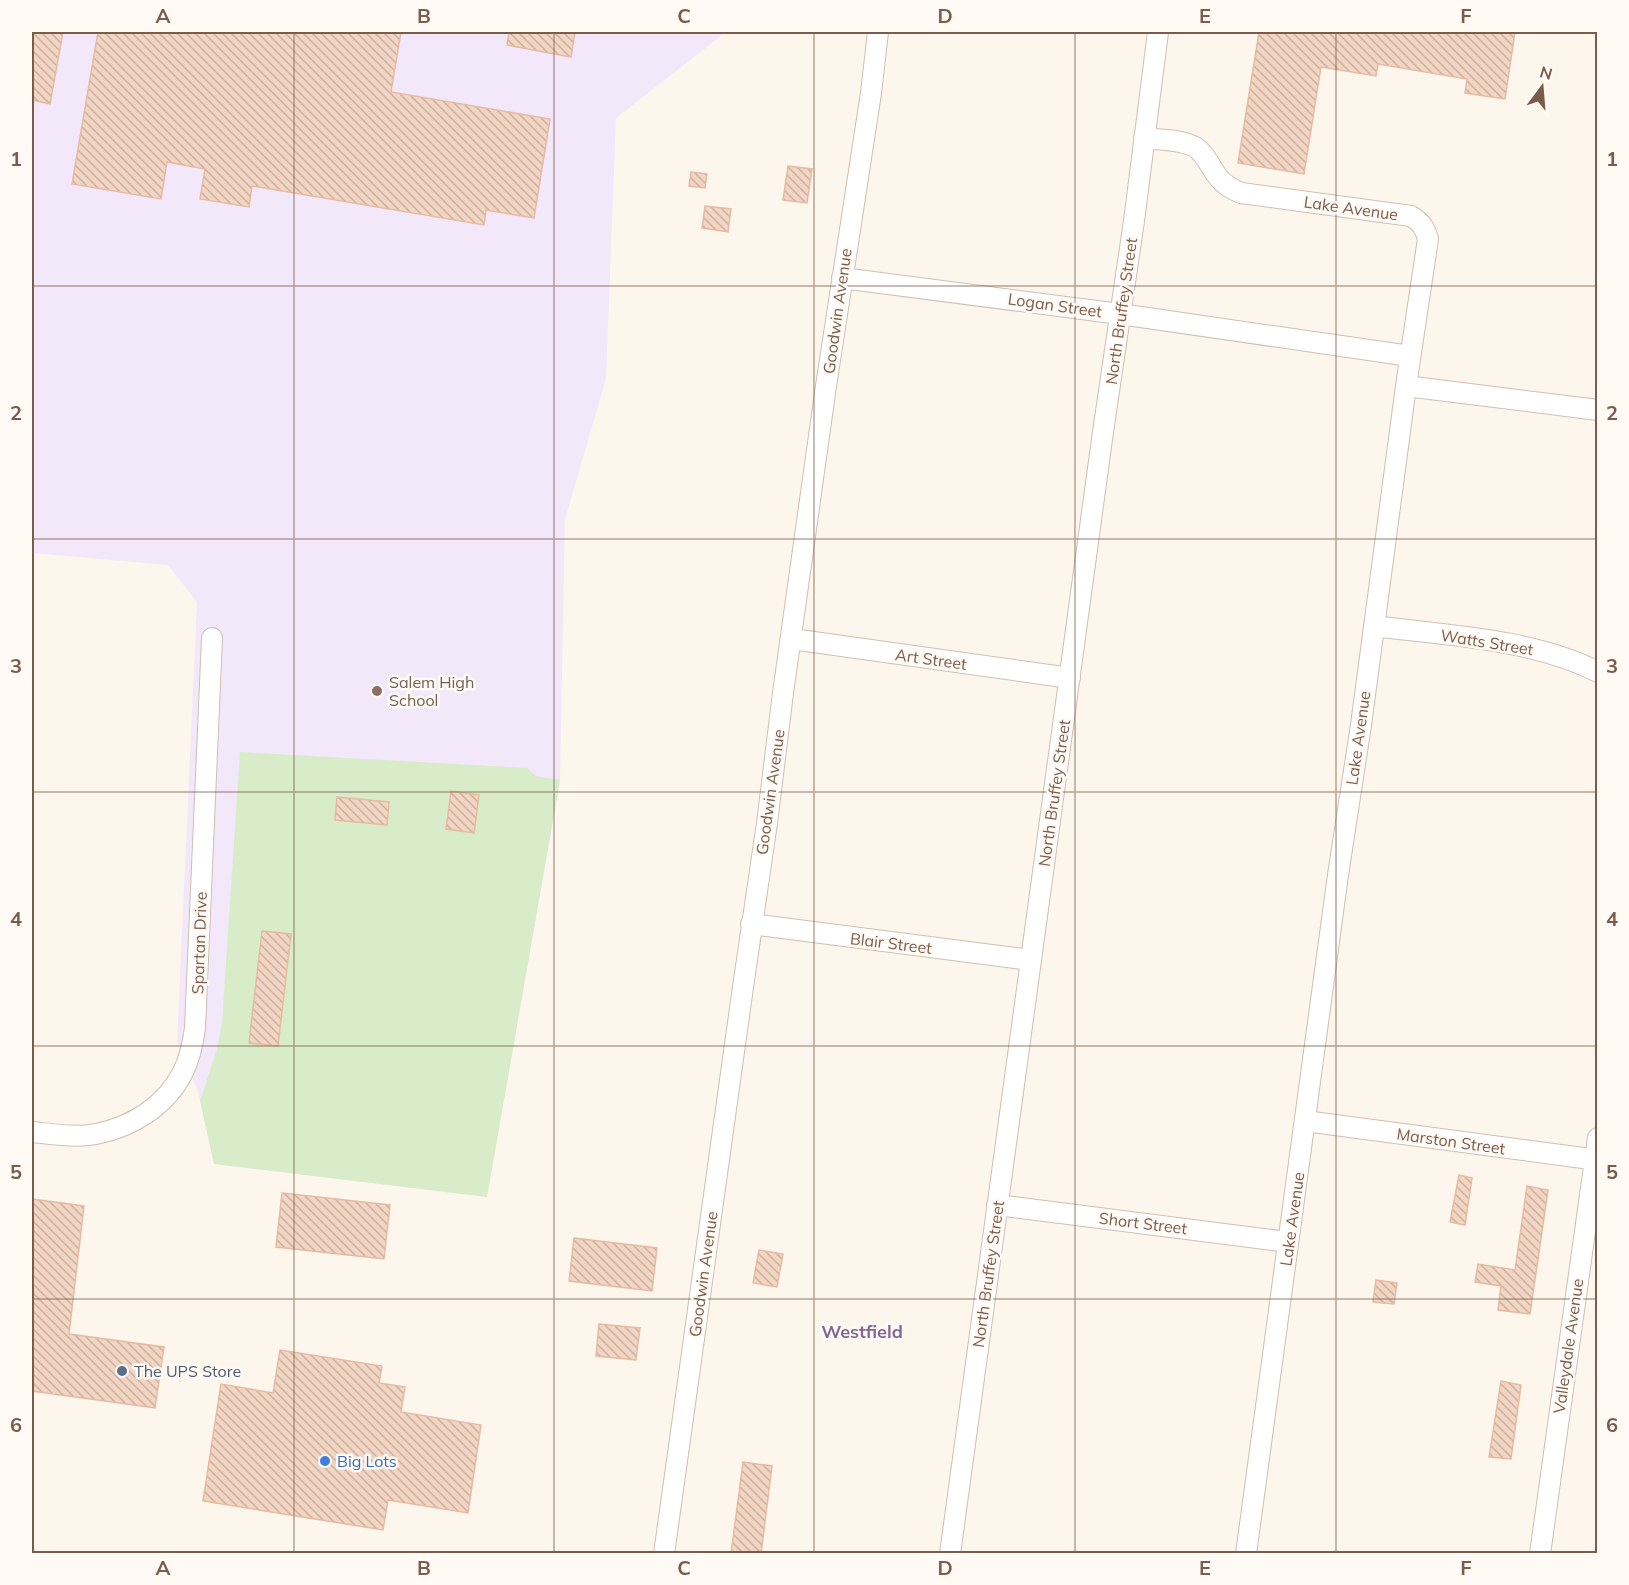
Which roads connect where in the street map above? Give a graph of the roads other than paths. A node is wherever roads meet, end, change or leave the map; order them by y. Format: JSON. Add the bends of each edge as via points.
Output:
{"nodes":[{"id":1,"x":878,"y":32,"type":"edge"},
{"id":2,"x":1158,"y":32,"type":"edge"},
{"id":3,"x":1144,"y":138,"type":"junction"},
{"id":4,"x":842,"y":278,"type":"junction"},
{"id":5,"x":1120,"y":314,"type":"junction"},
{"id":6,"x":1410,"y":356,"type":"junction"},
{"id":7,"x":1406,"y":386,"type":"junction"},
{"id":8,"x":1598,"y":410,"type":"edge"},
{"id":9,"x":1374,"y":626,"type":"junction"},
{"id":10,"x":212,"y":638,"type":"dead end"},
{"id":11,"x":792,"y":639,"type":"junction"},
{"id":12,"x":1598,"y":672,"type":"edge"},
{"id":13,"x":1070,"y":678,"type":"junction"},
{"id":14,"x":752,"y":924,"type":"junction"},
{"id":15,"x":1031,"y":960,"type":"junction"},
{"id":16,"x":1305,"y":1121,"type":"junction"},
{"id":17,"x":32,"y":1132,"type":"edge"},
{"id":18,"x":1598,"y":1138,"type":"edge"},
{"id":19,"x":1596,"y":1160,"type":"edge"},
{"id":20,"x":997,"y":1205,"type":"junction"},
{"id":21,"x":1288,"y":1242,"type":"junction"},
{"id":22,"x":664,"y":1554,"type":"edge"},
{"id":23,"x":950,"y":1554,"type":"edge"},
{"id":24,"x":1246,"y":1554,"type":"edge"},
{"id":25,"x":1540,"y":1554,"type":"edge"}],
"edges":[{"from":1,"to":4,"type":"street","name":"Goodwin Avenue"},
{"from":2,"to":3,"type":"street","name":"North Bruffey Street"},
{"from":3,"to":5,"type":"street","name":"North Bruffey Street"},
{"from":3,"to":6,"type":"street","name":"Lake Avenue","via":[[1193,146],[1220,179],[1241,193],[1411,216],[1419,221],[1428,239]]},
{"from":4,"to":5,"type":"street","name":"Logan Street"},
{"from":4,"to":11,"type":"street","name":"Goodwin Avenue"},
{"from":5,"to":6,"type":"street","name":"Logan Street"},
{"from":5,"to":13,"type":"street","name":"North Bruffey Street"},
{"from":6,"to":7,"type":"street","name":"Lake Avenue"},
{"from":7,"to":8,"type":"street"},
{"from":7,"to":9,"type":"street","name":"Lake Avenue"},
{"from":9,"to":12,"type":"street","name":"Watts Street","via":[[1526,647]]},
{"from":9,"to":16,"type":"street","name":"Lake Avenue"},
{"from":10,"to":17,"type":"street","name":"Spartan Drive","via":[[195,1028],[184,1072],[155,1108],[118,1128],[76,1135]]},
{"from":11,"to":13,"type":"street","name":"Art Street"},
{"from":11,"to":14,"type":"street","name":"Goodwin Avenue"},
{"from":13,"to":15,"type":"street","name":"North Bruffey Street"},
{"from":14,"to":15,"type":"street","name":"Blair Street"},
{"from":14,"to":22,"type":"street","name":"Goodwin Avenue"},
{"from":15,"to":20,"type":"street","name":"North Bruffey Street"},
{"from":16,"to":19,"type":"street","name":"Marston Street"},
{"from":16,"to":21,"type":"street","name":"Lake Avenue"},
{"from":18,"to":19,"type":"street","name":"Valleydale Avenue"},
{"from":19,"to":25,"type":"street","name":"Valleydale Avenue"},
{"from":20,"to":21,"type":"street","name":"Short Street"},
{"from":20,"to":23,"type":"street","name":"North Bruffey Street"},
{"from":21,"to":24,"type":"street","name":"Lake Avenue"}]}
